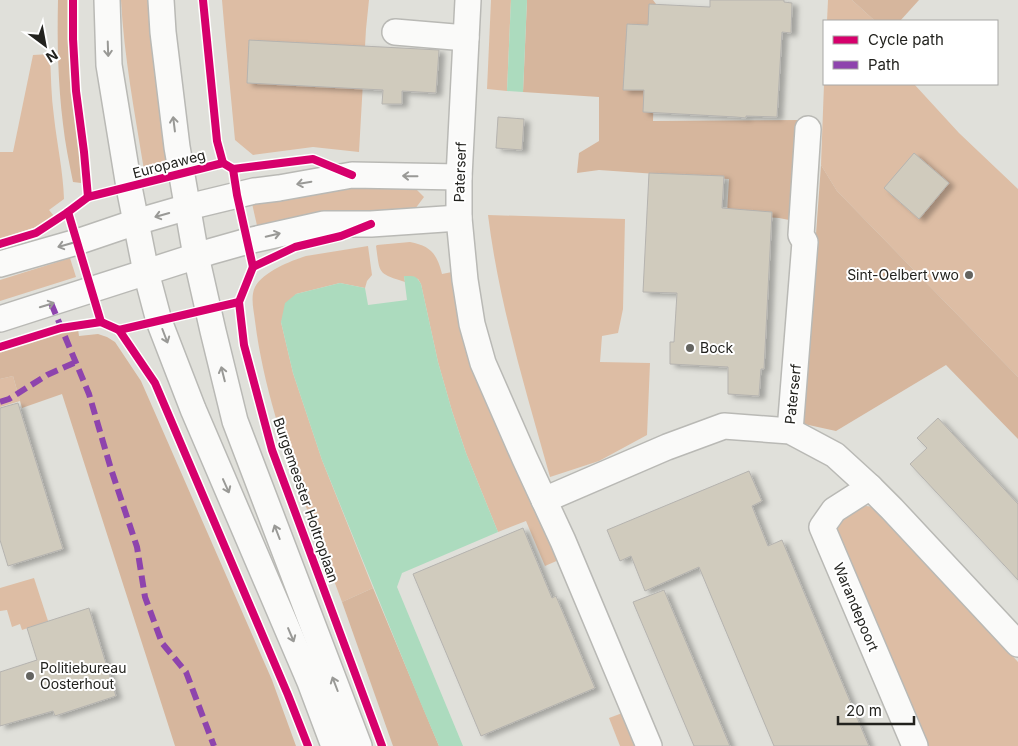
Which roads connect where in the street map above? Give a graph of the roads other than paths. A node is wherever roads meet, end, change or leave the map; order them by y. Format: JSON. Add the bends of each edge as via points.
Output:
{"nodes":[{"id":1,"x":107,"y":0,"type":"edge"},
{"id":2,"x":161,"y":0,"type":"edge"},
{"id":3,"x":468,"y":0,"type":"edge"},
{"id":4,"x":395,"y":32,"type":"dead end"},
{"id":5,"x":466,"y":38,"type":"junction"},
{"id":6,"x":808,"y":129,"type":"dead end"},
{"id":7,"x":459,"y":177,"type":"junction"},
{"id":8,"x":188,"y":207,"type":"junction"},
{"id":9,"x":459,"y":218,"type":"junction"},
{"id":10,"x":136,"y":222,"type":"junction"},
{"id":11,"x":196,"y":256,"type":"junction"},
{"id":12,"x":0,"y":264,"type":"edge"},
{"id":13,"x":146,"y":272,"type":"junction"},
{"id":14,"x":0,"y":319,"type":"edge"},
{"id":15,"x":790,"y":431,"type":"junction"},
{"id":16,"x":870,"y":487,"type":"junction"},
{"id":17,"x":544,"y":500,"type":"junction"},
{"id":18,"x":1018,"y":644,"type":"edge"},
{"id":19,"x":334,"y":746,"type":"edge"},
{"id":20,"x":359,"y":746,"type":"edge"},
{"id":21,"x":649,"y":746,"type":"edge"},
{"id":22,"x":915,"y":746,"type":"edge"}],
"edges":[{"from":1,"to":10,"type":"street","one_way":true,"via":[[109,65]]},
{"from":8,"to":2,"type":"street","one_way":true,"via":[[175,128]]},
{"from":3,"to":5,"type":"street","name":"Paterserf"},
{"from":4,"to":5,"type":"street"},
{"from":5,"to":7,"type":"street","name":"Paterserf"},
{"from":6,"to":15,"type":"street","name":"Paterserf","via":[[801,235],[805,242]]},
{"from":7,"to":8,"type":"street","one_way":true,"via":[[352,175],[254,191]]},
{"from":7,"to":9,"type":"street","name":"Paterserf"},
{"from":8,"to":10,"type":"street","one_way":true},
{"from":8,"to":11,"type":"street"},
{"from":11,"to":9,"type":"street","one_way":true,"via":[[324,224]]},
{"from":9,"to":17,"type":"street","name":"Paterserf","via":[[472,324],[483,363]]},
{"from":10,"to":12,"type":"street","one_way":true},
{"from":10,"to":13,"type":"street"},
{"from":11,"to":13,"type":"street"},
{"from":20,"to":11,"type":"street","one_way":true,"via":[[235,421]]},
{"from":14,"to":13,"type":"street","one_way":true},
{"from":13,"to":19,"type":"street","one_way":true,"via":[[159,321],[193,409],[310,682]]},
{"from":15,"to":16,"type":"street","via":[[835,455]]},
{"from":15,"to":17,"type":"street","name":"Paterserf","via":[[724,426],[667,446]]},
{"from":16,"to":18,"type":"street"},
{"from":16,"to":22,"type":"street","name":"Warandepoort","via":[[834,510],[822,527]]},
{"from":17,"to":21,"type":"street","name":"Paterserf"}]}
